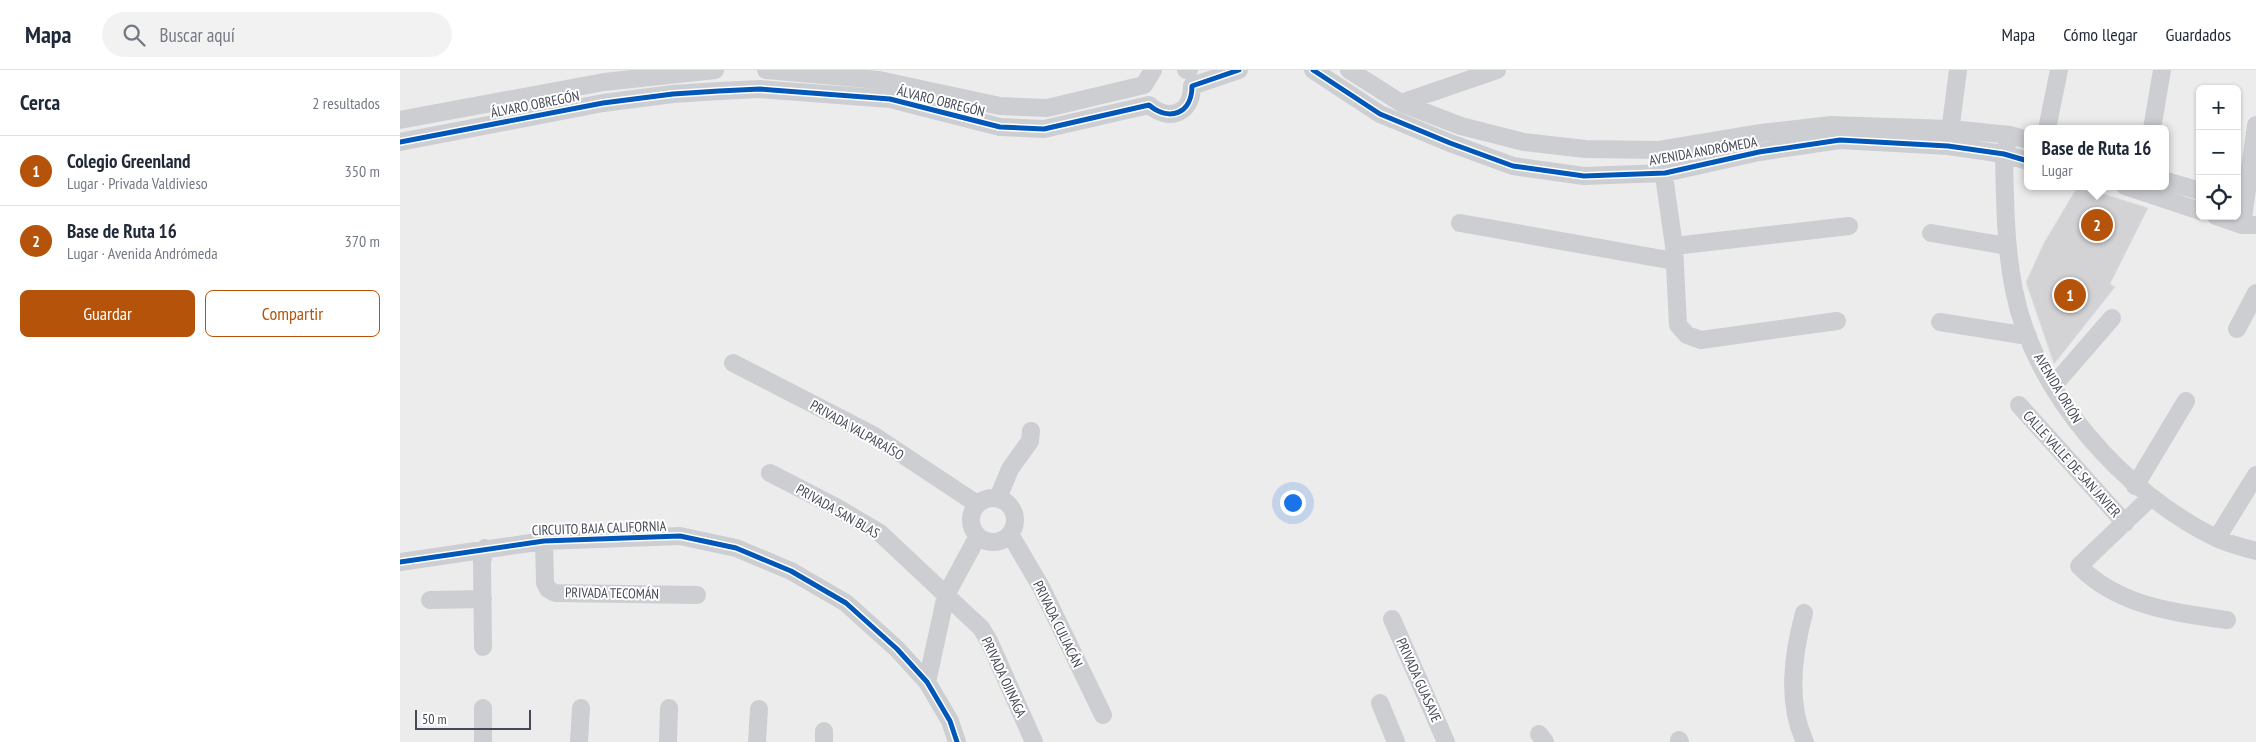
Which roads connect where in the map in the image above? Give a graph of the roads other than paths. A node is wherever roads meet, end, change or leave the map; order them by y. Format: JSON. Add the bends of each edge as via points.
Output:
{"nodes":[{"id":1,"x":715,"y":70,"type":"edge"},
{"id":2,"x":757,"y":70,"type":"edge"},
{"id":3,"x":766,"y":70,"type":"edge"},
{"id":4,"x":1153,"y":70,"type":"edge"},
{"id":5,"x":1239,"y":70,"type":"edge"},
{"id":6,"x":1313,"y":70,"type":"edge"},
{"id":7,"x":1349,"y":70,"type":"edge"},
{"id":8,"x":1497,"y":70,"type":"edge"},
{"id":9,"x":1958,"y":70,"type":"edge"},
{"id":10,"x":2059,"y":70,"type":"edge"},
{"id":11,"x":2162,"y":70,"type":"edge"},
{"id":12,"x":679,"y":72,"type":"edge"},
{"id":13,"x":1189,"y":74,"type":"edge"},
{"id":14,"x":760,"y":89,"type":"junction"},
{"id":15,"x":1401,"y":103,"type":"junction"},
{"id":16,"x":400,"y":120,"type":"edge"},
{"id":17,"x":2049,"y":125,"type":"edge"},
{"id":18,"x":2153,"y":125,"type":"edge"},
{"id":19,"x":2256,"y":125,"type":"edge"},
{"id":20,"x":2010,"y":135,"type":"junction"},
{"id":21,"x":1950,"y":137,"type":"junction"},
{"id":22,"x":2024,"y":139,"type":"edge"},
{"id":23,"x":400,"y":142,"type":"edge"},
{"id":24,"x":1658,"y":150,"type":"junction"},
{"id":25,"x":2004,"y":154,"type":"junction"},
{"id":26,"x":2024,"y":160,"type":"edge"},
{"id":27,"x":1665,"y":173,"type":"junction"},
{"id":28,"x":2169,"y":182,"type":"edge"},
{"id":29,"x":2142,"y":190,"type":"edge"},
{"id":30,"x":2196,"y":190,"type":"edge"},
{"id":31,"x":2246,"y":203,"type":"edge"},
{"id":32,"x":2196,"y":210,"type":"edge"},
{"id":33,"x":2231,"y":220,"type":"edge"},
{"id":34,"x":1460,"y":223,"type":"dead end"},
{"id":35,"x":2249,"y":225,"type":"edge"},
{"id":36,"x":1849,"y":226,"type":"dead end"},
{"id":37,"x":1931,"y":233,"type":"dead end"},
{"id":38,"x":2007,"y":246,"type":"junction"},
{"id":39,"x":1674,"y":254,"type":"junction"},
{"id":40,"x":2256,"y":293,"type":"edge"},
{"id":41,"x":2112,"y":318,"type":"dead end"},
{"id":42,"x":1837,"y":321,"type":"dead end"},
{"id":43,"x":1940,"y":322,"type":"dead end"},
{"id":44,"x":2237,"y":329,"type":"dead end"},
{"id":45,"x":2028,"y":336,"type":"junction"},
{"id":46,"x":733,"y":363,"type":"dead end"},
{"id":47,"x":2053,"y":386,"type":"junction"},
{"id":48,"x":2186,"y":401,"type":"dead end"},
{"id":49,"x":2019,"y":405,"type":"dead end"},
{"id":50,"x":1031,"y":432,"type":"dead end"},
{"id":51,"x":770,"y":473,"type":"dead end"},
{"id":52,"x":2256,"y":475,"type":"edge"},
{"id":53,"x":2135,"y":486,"type":"junction"},
{"id":54,"x":998,"y":498,"type":"junction"},
{"id":55,"x":2150,"y":498,"type":"junction"},
{"id":56,"x":977,"y":504,"type":"junction"},
{"id":57,"x":2125,"y":523,"type":"junction"},
{"id":58,"x":1010,"y":534,"type":"junction"},
{"id":59,"x":978,"y":536,"type":"junction"},
{"id":60,"x":2217,"y":538,"type":"junction"},
{"id":61,"x":544,"y":540,"type":"junction"},
{"id":62,"x":485,"y":548,"type":"junction"},
{"id":63,"x":2256,"y":551,"type":"edge"},
{"id":64,"x":400,"y":562,"type":"edge"},
{"id":65,"x":697,"y":595,"type":"dead end"},
{"id":66,"x":946,"y":595,"type":"junction"},
{"id":67,"x":483,"y":599,"type":"junction"},
{"id":68,"x":430,"y":600,"type":"dead end"},
{"id":69,"x":1804,"y":613,"type":"dead end"},
{"id":70,"x":1392,"y":619,"type":"dead end"},
{"id":71,"x":2227,"y":620,"type":"dead end"},
{"id":72,"x":483,"y":648,"type":"dead end"},
{"id":73,"x":927,"y":682,"type":"junction"},
{"id":74,"x":1380,"y":703,"type":"dead end"},
{"id":75,"x":483,"y":708,"type":"dead end"},
{"id":76,"x":581,"y":708,"type":"dead end"},
{"id":77,"x":669,"y":708,"type":"dead end"},
{"id":78,"x":759,"y":709,"type":"dead end"},
{"id":79,"x":1103,"y":715,"type":"dead end"},
{"id":80,"x":483,"y":742,"type":"edge"},
{"id":81,"x":579,"y":742,"type":"edge"},
{"id":82,"x":668,"y":742,"type":"edge"},
{"id":83,"x":757,"y":742,"type":"edge"},
{"id":84,"x":957,"y":742,"type":"edge"},
{"id":85,"x":1034,"y":742,"type":"edge"},
{"id":86,"x":1396,"y":742,"type":"edge"},
{"id":87,"x":1446,"y":742,"type":"edge"},
{"id":88,"x":1805,"y":742,"type":"edge"}],
"edges":[{"from":1,"to":12,"type":"street","name":"ÁLVARO OBREGÓN"},
{"from":2,"to":14,"type":"street"},
{"from":3,"to":4,"type":"street","name":"ÁLVARO OBREGÓN","via":[[879,80],[1010,107],[1047,108],[1144,85]]},
{"from":5,"to":13,"type":"street"},
{"from":6,"to":27,"type":"street","name":"AVENIDA ANDRÓMEDA","via":[[1380,114],[1513,166],[1584,176]]},
{"from":7,"to":15,"type":"street","name":"AVENIDA ANDRÓMEDA"},
{"from":8,"to":15,"type":"street"},
{"from":9,"to":21,"type":"street"},
{"from":10,"to":17,"type":"street"},
{"from":11,"to":18,"type":"street"},
{"from":12,"to":16,"type":"street","name":"ÁLVARO OBREGÓN","via":[[604,82]]},
{"from":13,"to":14,"type":"street","name":"ÁLVARO OBREGÓN","via":[[1190,101],[1179,112],[1164,115],[1148,105],[1044,129],[1000,128],[890,99]]},
{"from":14,"to":23,"type":"street","name":"ÁLVARO OBREGÓN","via":[[673,94],[603,103]]},
{"from":15,"to":24,"type":"street","name":"AVENIDA ANDRÓMEDA","via":[[1461,126],[1524,142]]},
{"from":19,"to":31,"type":"street"},
{"from":20,"to":21,"type":"street","name":"AVENIDA ANDRÓMEDA"},
{"from":20,"to":22,"type":"street","name":"AVENIDA ANDRÓMEDA"},
{"from":20,"to":25,"type":"street","name":"AVENIDA ORIÓN"},
{"from":21,"to":24,"type":"street","name":"AVENIDA ANDRÓMEDA","via":[[1831,125]]},
{"from":21,"to":25,"type":"street","name":"AVENIDA ANDRÓMEDA"},
{"from":21,"to":27,"type":"street","name":"AVENIDA ANDRÓMEDA","via":[[1840,140],[1759,152]]},
{"from":24,"to":27,"type":"street"},
{"from":25,"to":26,"type":"street","name":"AVENIDA ANDRÓMEDA"},
{"from":25,"to":38,"type":"street","name":"AVENIDA ORIÓN"},
{"from":27,"to":39,"type":"street"},
{"from":28,"to":30,"type":"street"},
{"from":29,"to":32,"type":"street"},
{"from":31,"to":35,"type":"street"},
{"from":33,"to":35,"type":"street"},
{"from":34,"to":39,"type":"street"},
{"from":36,"to":39,"type":"street"},
{"from":37,"to":38,"type":"street"},
{"from":38,"to":45,"type":"street","name":"AVENIDA ORIÓN","via":[[2014,292]]},
{"from":39,"to":42,"type":"street","via":[[1678,325],[1686,335],[1700,340]]},
{"from":40,"to":44,"type":"street"},
{"from":41,"to":47,"type":"street"},
{"from":43,"to":45,"type":"street"},
{"from":45,"to":47,"type":"street","name":"AVENIDA ORIÓN"},
{"from":46,"to":56,"type":"street","name":"PRIVADA VALPARAÍSO","via":[[873,435]]},
{"from":47,"to":53,"type":"street","name":"AVENIDA ORIÓN","via":[[2095,447]]},
{"from":48,"to":53,"type":"street"},
{"from":49,"to":57,"type":"street","name":"CALLE VALLE DE SAN JAVIER"},
{"from":50,"to":54,"type":"street","via":[[1030,441],[1010,469]]},
{"from":51,"to":66,"type":"street","name":"PRIVADA SAN BLAS","via":[[880,533]]},
{"from":52,"to":60,"type":"street"},
{"from":53,"to":55,"type":"street","name":"AVENIDA ORIÓN"},
{"from":54,"to":56,"type":"street"},
{"from":54,"to":58,"type":"street","via":[[1014,513],[1014,528]]},
{"from":55,"to":57,"type":"street"},
{"from":55,"to":60,"type":"street","name":"AVENIDA ORIÓN"},
{"from":56,"to":59,"type":"street","via":[[971,524]]},
{"from":57,"to":71,"type":"street","via":[[2078,566],[2088,576],[2137,602],[2171,613]]},
{"from":58,"to":59,"type":"street","via":[[990,542]]},
{"from":58,"to":79,"type":"street","name":"PRIVADA CULIACÁN","via":[[1041,587]]},
{"from":59,"to":66,"type":"street"},
{"from":60,"to":63,"type":"street","name":"AVENIDA ORIÓN"},
{"from":61,"to":62,"type":"street","name":"CIRCUITO BAJA CALIFORNIA"},
{"from":61,"to":65,"type":"street","name":"PRIVADA TECOMÁN","via":[[545,583],[555,593]]},
{"from":61,"to":73,"type":"street","name":"CIRCUITO BAJA CALIFORNIA","via":[[680,536],[736,548],[791,571],[846,603],[897,649]]},
{"from":62,"to":64,"type":"street","name":"CIRCUITO BAJA CALIFORNIA"},
{"from":62,"to":67,"type":"street"},
{"from":66,"to":73,"type":"street"},
{"from":66,"to":85,"type":"street","name":"PRIVADA OJINAGA","via":[[981,628],[989,641]]},
{"from":67,"to":68,"type":"street"},
{"from":67,"to":72,"type":"street"},
{"from":69,"to":88,"type":"street","via":[[1793,659],[1793,676],[1795,710]]},
{"from":70,"to":87,"type":"street","name":"PRIVADA GUASAVE"},
{"from":73,"to":84,"type":"street","name":"CIRCUITO BAJA CALIFORNIA","via":[[950,721]]},
{"from":74,"to":86,"type":"street"},
{"from":75,"to":80,"type":"street"},
{"from":76,"to":81,"type":"street"},
{"from":77,"to":82,"type":"street"},
{"from":78,"to":83,"type":"street"}]}
